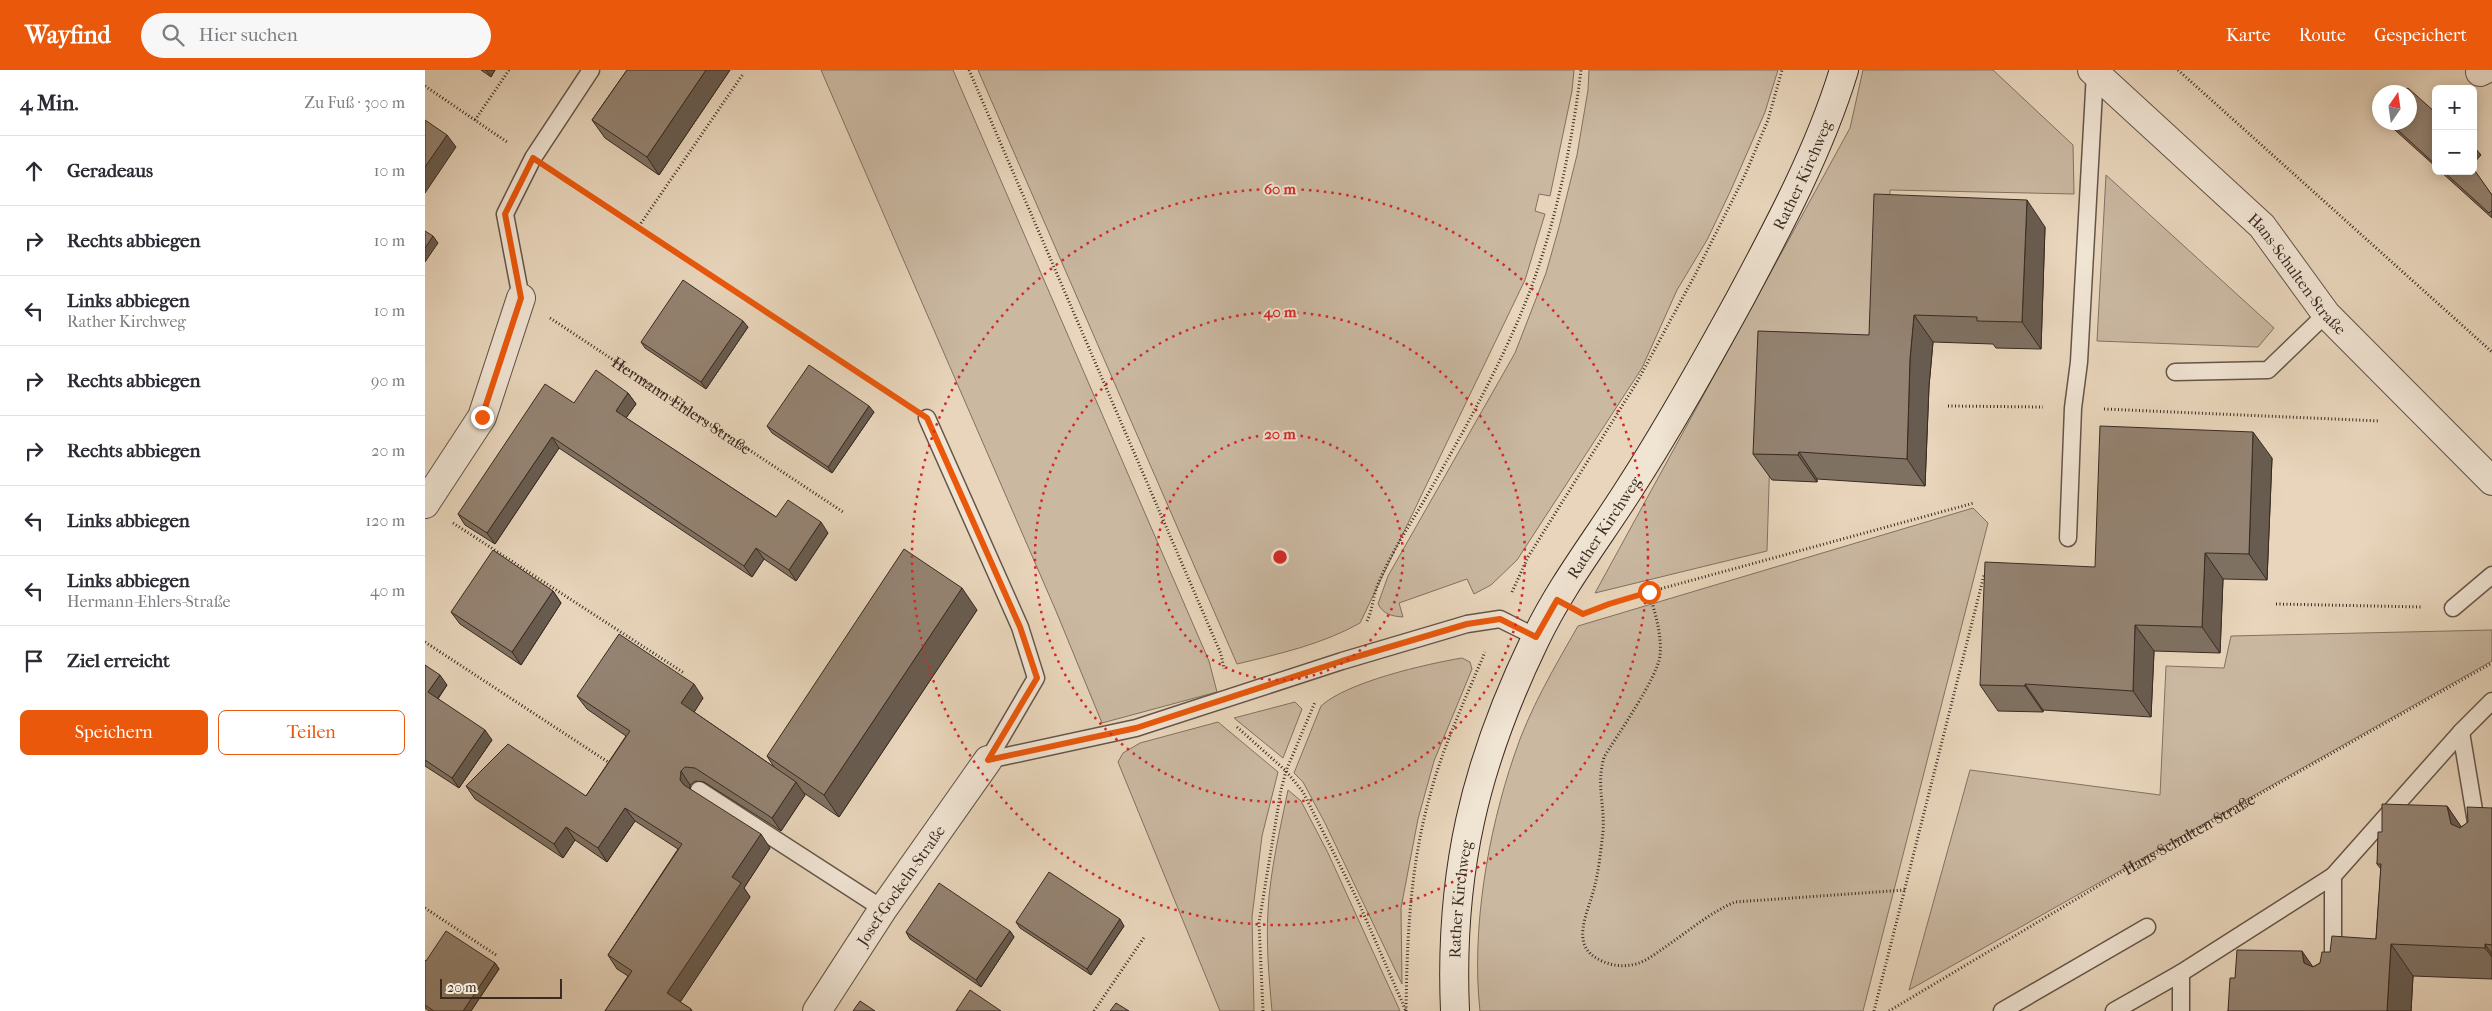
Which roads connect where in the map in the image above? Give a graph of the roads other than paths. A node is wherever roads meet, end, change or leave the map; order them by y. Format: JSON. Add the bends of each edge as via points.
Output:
{"nodes":[{"id":1,"x":591,"y":70,"type":"edge"},
{"id":2,"x":1844,"y":70,"type":"edge"},
{"id":3,"x":2094,"y":72,"type":"edge"},
{"id":4,"x":521,"y":298,"type":"joint"},
{"id":5,"x":2326,"y":314,"type":"junction"},
{"id":6,"x":2175,"y":372,"type":"dead end"},
{"id":7,"x":927,"y":418,"type":"road end"},
{"id":8,"x":2492,"y":481,"type":"edge"},
{"id":9,"x":425,"y":504,"type":"edge"},
{"id":10,"x":2068,"y":538,"type":"dead end"},
{"id":11,"x":2492,"y":575,"type":"edge"},
{"id":12,"x":2453,"y":608,"type":"road end"},
{"id":13,"x":1536,"y":637,"type":"junction"},
{"id":14,"x":2492,"y":701,"type":"edge"},
{"id":15,"x":2461,"y":732,"type":"junction"},
{"id":16,"x":988,"y":760,"type":"junction"},
{"id":17,"x":699,"y":790,"type":"edge"},
{"id":18,"x":2479,"y":840,"type":"edge"},
{"id":19,"x":2333,"y":876,"type":"junction"},
{"id":20,"x":883,"y":909,"type":"junction"},
{"id":21,"x":2147,"y":927,"type":"dead end"},
{"id":22,"x":2181,"y":973,"type":"junction"},
{"id":23,"x":2333,"y":979,"type":"edge"},
{"id":24,"x":817,"y":1011,"type":"edge"},
{"id":25,"x":1455,"y":1011,"type":"edge"},
{"id":26,"x":2002,"y":1011,"type":"edge"},
{"id":27,"x":2114,"y":1011,"type":"edge"},
{"id":28,"x":2181,"y":1011,"type":"edge"}],
"edges":[{"from":1,"to":4,"type":"lane","via":[[533,158],[505,214]]},
{"from":2,"to":13,"type":"street","name":"Rather Kirchweg","via":[[1819,137],[1760,261],[1659,441]]},
{"from":3,"to":5,"type":"street","name":"Hans-Schulten-Straße","via":[[2261,226]]},
{"from":3,"to":10,"type":"lane","name":"Hans-Schulten-Straße"},
{"from":4,"to":9,"type":"street","via":[[482,417]]},
{"from":5,"to":6,"type":"lane","via":[[2268,370]]},
{"from":5,"to":8,"type":"street","name":"Hans-Schulten-Straße"},
{"from":7,"to":16,"type":"lane","via":[[1020,627],[1037,678]]},
{"from":11,"to":12,"type":"lane"},
{"from":13,"to":16,"type":"lane","via":[[1500,619],[1467,624],[1136,728]]},
{"from":13,"to":25,"type":"street","name":"Rather Kirchweg","via":[[1491,744],[1470,818],[1456,903],[1453,949]]},
{"from":14,"to":15,"type":"lane"},
{"from":15,"to":18,"type":"lane"},
{"from":15,"to":19,"type":"lane"},
{"from":16,"to":20,"type":"street","name":"Josef-Gockeln-Straße"},
{"from":17,"to":20,"type":"lane"},
{"from":19,"to":22,"type":"lane"},
{"from":19,"to":23,"type":"lane"},
{"from":20,"to":24,"type":"street","name":"Josef-Gockeln-Straße"},
{"from":21,"to":26,"type":"lane"},
{"from":22,"to":27,"type":"lane"},
{"from":22,"to":28,"type":"lane"}]}
